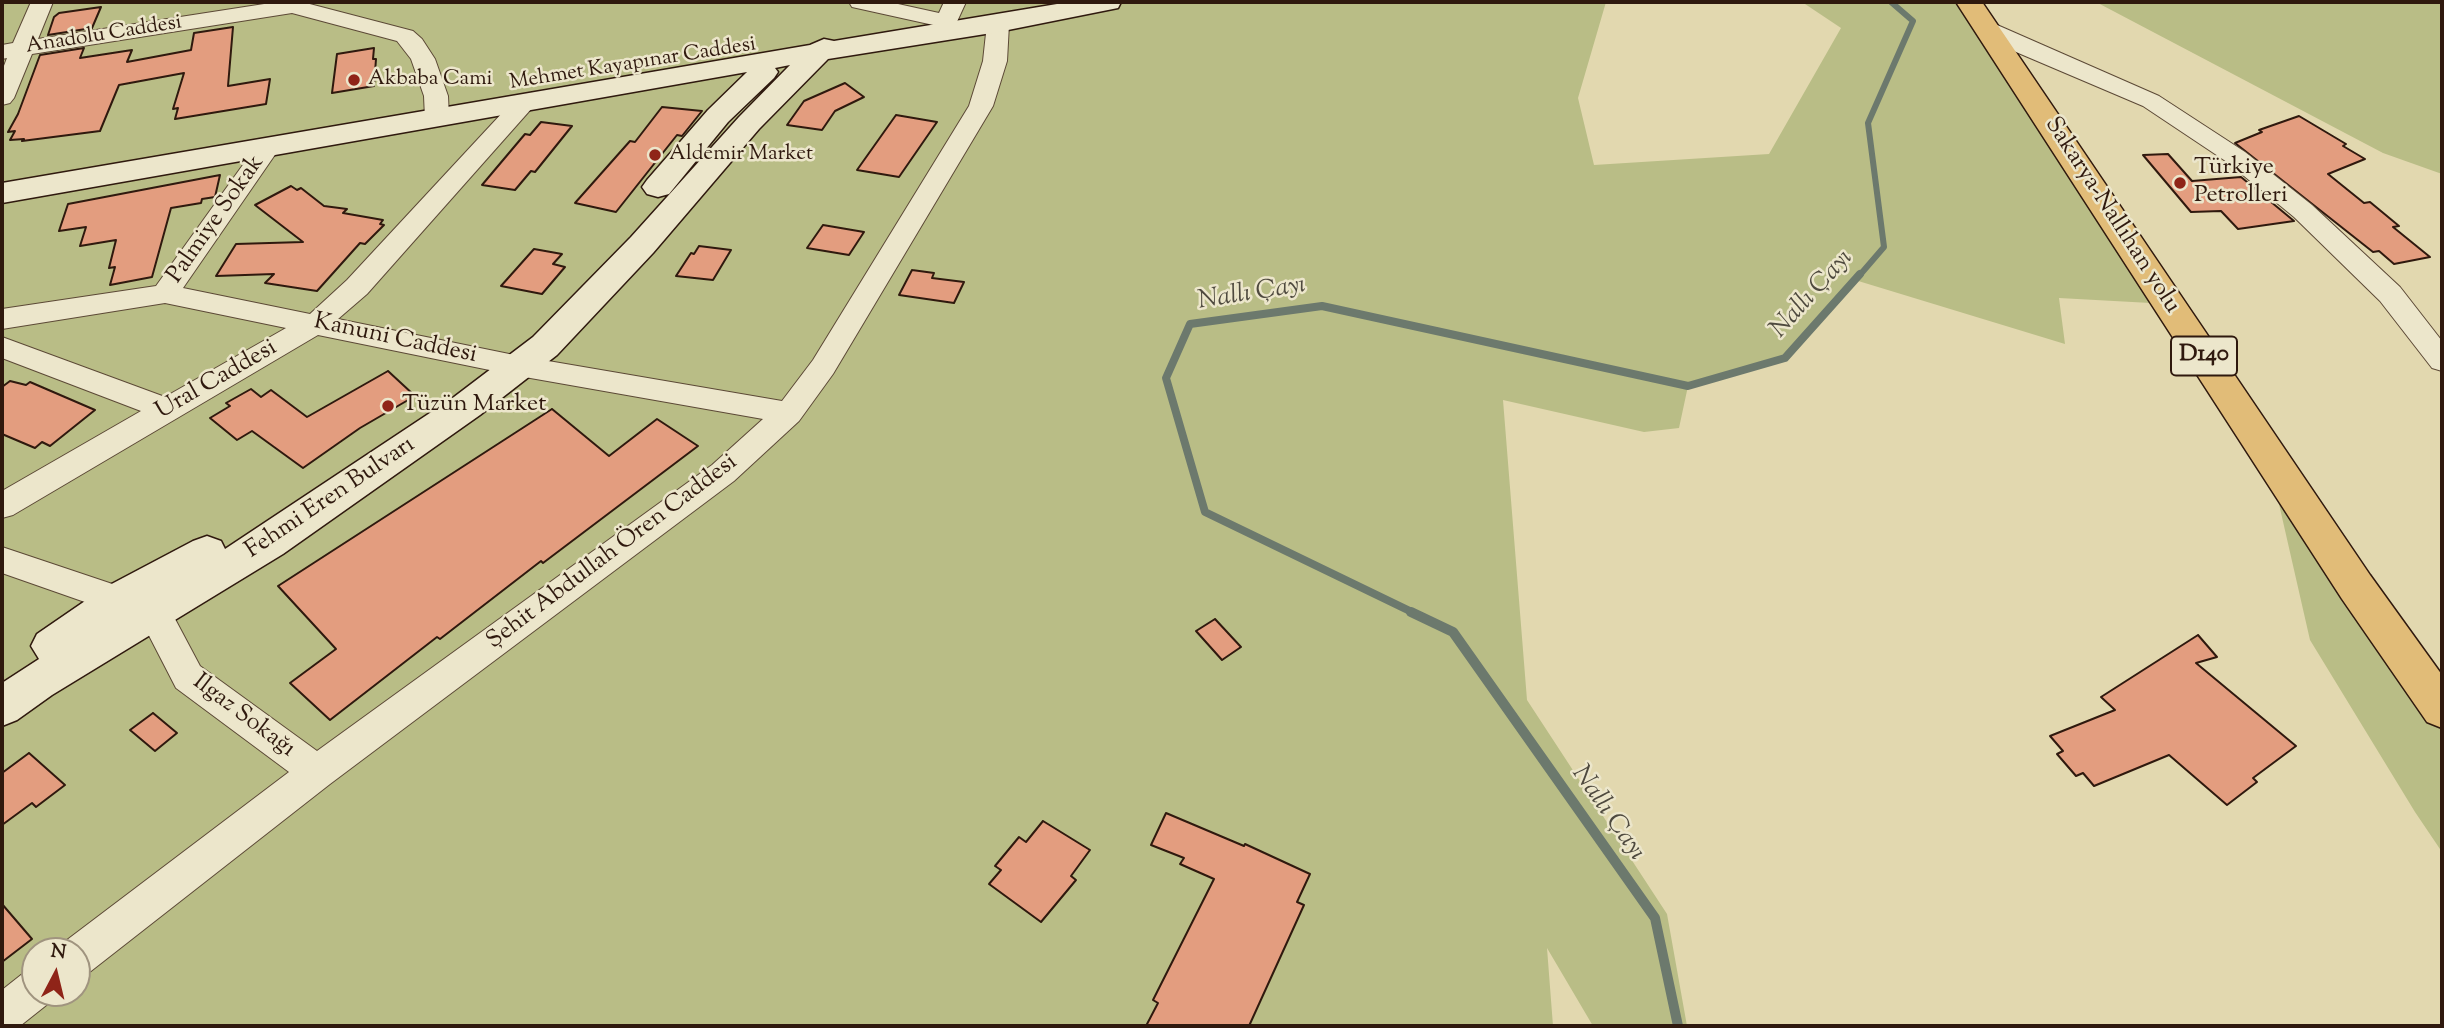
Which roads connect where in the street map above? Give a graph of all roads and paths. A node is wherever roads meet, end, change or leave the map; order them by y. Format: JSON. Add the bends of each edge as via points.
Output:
{"nodes":[{"id":1,"x":42,"y":2,"type":"edge"},
{"id":2,"x":860,"y":2,"type":"edge"},
{"id":3,"x":1057,"y":2,"type":"edge"},
{"id":4,"x":1108,"y":2,"type":"edge"},
{"id":5,"x":286,"y":4,"type":"edge"},
{"id":6,"x":951,"y":11,"type":"edge"},
{"id":7,"x":1978,"y":15,"type":"edge"},
{"id":8,"x":998,"y":24,"type":"junction"},
{"id":9,"x":804,"y":48,"type":"junction"},
{"id":10,"x":13,"y":50,"type":"edge"},
{"id":11,"x":2,"y":98,"type":"edge"},
{"id":12,"x":524,"y":103,"type":"junction"},
{"id":13,"x":436,"y":107,"type":"junction"},
{"id":14,"x":269,"y":146,"type":"junction"},
{"id":15,"x":2,"y":169,"type":"edge"},
{"id":16,"x":2,"y":193,"type":"edge"},
{"id":17,"x":166,"y":294,"type":"junction"},
{"id":18,"x":2,"y":319,"type":"edge"},
{"id":19,"x":317,"y":323,"type":"junction"},
{"id":20,"x":2,"y":347,"type":"edge"},
{"id":21,"x":2442,"y":361,"type":"edge"},
{"id":22,"x":508,"y":364,"type":"junction"},
{"id":23,"x":168,"y":410,"type":"junction"},
{"id":24,"x":789,"y":414,"type":"junction"},
{"id":25,"x":2,"y":506,"type":"edge"},
{"id":26,"x":2,"y":560,"type":"edge"},
{"id":27,"x":118,"y":600,"type":"junction"},
{"id":28,"x":154,"y":612,"type":"junction"},
{"id":29,"x":2,"y":681,"type":"edge"},
{"id":30,"x":2,"y":707,"type":"edge"},
{"id":31,"x":2442,"y":709,"type":"edge"},
{"id":32,"x":317,"y":772,"type":"junction"},
{"id":33,"x":91,"y":946,"type":"edge"},
{"id":34,"x":21,"y":1000,"type":"edge"},
{"id":35,"x":2,"y":1015,"type":"edge"}],
"edges":[{"from":1,"to":10,"type":"street"},
{"from":2,"to":6,"type":"street"},
{"from":3,"to":6,"type":"main road","name":"Mehmet Kayapınar Caddesi"},
{"from":4,"to":8,"type":"main road"},
{"from":5,"to":10,"type":"street","name":"Anadolu Caddesi"},
{"from":5,"to":13,"type":"street","name":"Anadolu Caddesi","via":[[405,36],[423,60]]},
{"from":6,"to":9,"type":"main road","name":"Mehmet Kayapınar Caddesi"},
{"from":7,"to":21,"type":"street","via":[[2024,47],[2151,101],[2236,157],[2303,211],[2390,295]]},
{"from":7,"to":31,"type":"main road","name":"Sakarya-Nallıhan yolu","number":"D140","via":[[2356,587]]},
{"from":8,"to":9,"type":"main road"},
{"from":8,"to":24,"type":"street","name":"Şehit Abdullah Ören Caddesi","via":[[995,61],[981,106],[823,367]]},
{"from":9,"to":12,"type":"main road","name":"Mehmet Kayapınar Caddesi"},
{"from":9,"to":13,"type":"main road","name":"Mehmet Kayapınar Caddesi"},
{"from":9,"to":22,"type":"main road","name":"Fehmi Eren Bulvarı","via":[[749,123],[642,245],[545,346]]},
{"from":10,"to":11,"type":"street"},
{"from":12,"to":13,"type":"main road","name":"Mehmet Kayapınar Caddesi"},
{"from":12,"to":19,"type":"street","name":"Ural Caddesi","via":[[357,287]]},
{"from":13,"to":14,"type":"main road","name":"Mehmet Kayapınar Caddesi"},
{"from":13,"to":15,"type":"main road","name":"Mehmet Kayapınar Caddesi"},
{"from":14,"to":16,"type":"main road","name":"Mehmet Kayapınar Caddesi"},
{"from":14,"to":17,"type":"street","name":"Palmiye Sokak"},
{"from":17,"to":18,"type":"street","name":"Kanuni Caddesi"},
{"from":17,"to":19,"type":"street","name":"Kanuni Caddesi"},
{"from":19,"to":22,"type":"street","name":"Kanuni Caddesi"},
{"from":19,"to":23,"type":"street","name":"Ural Caddesi"},
{"from":20,"to":23,"type":"street"},
{"from":22,"to":24,"type":"street","name":"Kanuni Caddesi"},
{"from":22,"to":27,"type":"main road","name":"Fehmi Eren Bulvarı","via":[[247,530]]},
{"from":22,"to":28,"type":"main road","name":"Fehmi Eren Bulvarı","via":[[467,406],[269,543]]},
{"from":23,"to":25,"type":"street","name":"Ural Caddesi"},
{"from":24,"to":32,"type":"street","name":"Şehit Abdullah Ören Caddesi","via":[[723,473]]},
{"from":26,"to":27,"type":"street"},
{"from":27,"to":28,"type":"street"},
{"from":27,"to":29,"type":"main road","name":"Fehmi Eren Bulvarı"},
{"from":28,"to":30,"type":"main road","name":"Fehmi Eren Bulvarı"},
{"from":28,"to":32,"type":"street","name":"Ilgaz Sokağı","via":[[188,677]]},
{"from":32,"to":33,"type":"street","name":"Şehit Abdullah Ören Caddesi"},
{"from":34,"to":35,"type":"street"}]}
